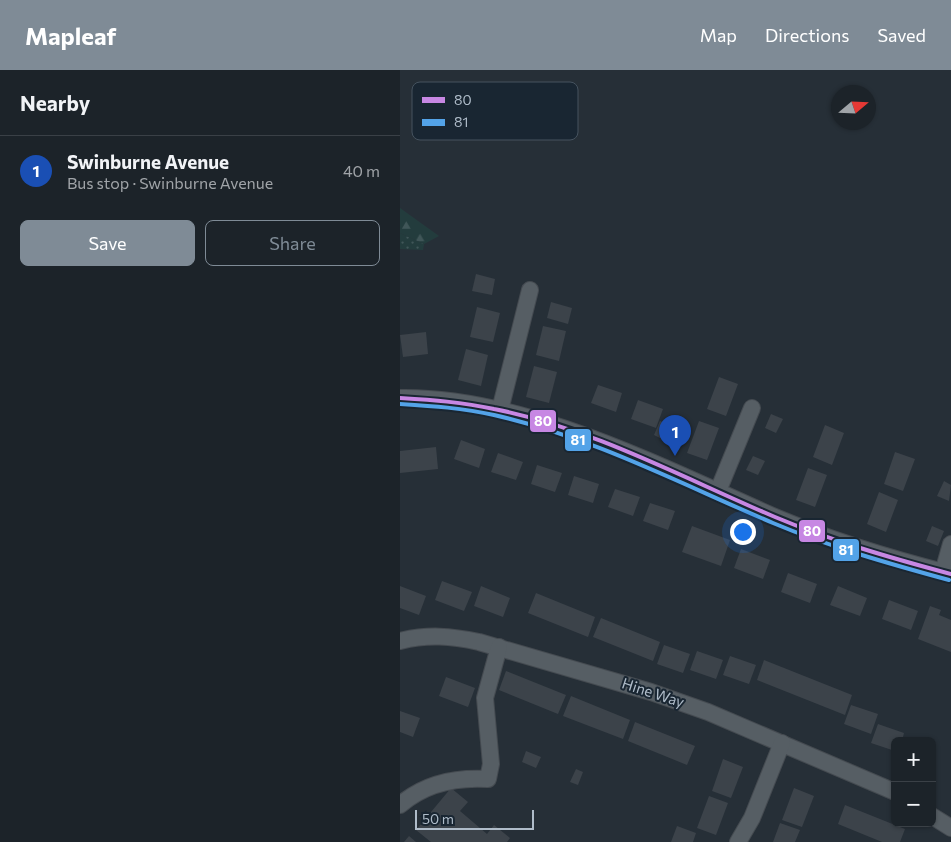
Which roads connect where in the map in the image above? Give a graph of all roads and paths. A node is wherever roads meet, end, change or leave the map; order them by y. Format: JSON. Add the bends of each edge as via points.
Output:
{"nodes":[{"id":1,"x":530,"y":290,"type":"dead end"},
{"id":2,"x":400,"y":398,"type":"edge"},
{"id":3,"x":752,"y":408,"type":"dead end"},
{"id":4,"x":500,"y":410,"type":"junction"},
{"id":5,"x":718,"y":491,"type":"junction"},
{"id":6,"x":951,"y":544,"type":"edge"},
{"id":7,"x":947,"y":573,"type":"edge"},
{"id":8,"x":400,"y":641,"type":"edge"},
{"id":9,"x":499,"y":647,"type":"junction"},
{"id":10,"x":782,"y":742,"type":"junction"},
{"id":11,"x":891,"y":790,"type":"edge"},
{"id":12,"x":400,"y":805,"type":"edge"},
{"id":13,"x":936,"y":819,"type":"edge"},
{"id":14,"x":951,"y":828,"type":"edge"},
{"id":15,"x":738,"y":842,"type":"edge"}],
"edges":[{"from":1,"to":4,"type":"street"},
{"from":2,"to":4,"type":"street"},
{"from":3,"to":5,"type":"street"},
{"from":4,"to":5,"type":"street","via":[[599,442]]},
{"from":5,"to":7,"type":"street","via":[[837,541]]},
{"from":6,"to":7,"type":"street"},
{"from":8,"to":9,"type":"street","name":"Hine Way","via":[[451,636]]},
{"from":9,"to":10,"type":"street","name":"Hine Way","via":[[651,692]]},
{"from":9,"to":12,"type":"street","via":[[485,698],[492,764],[488,779],[460,779],[429,786]]},
{"from":10,"to":11,"type":"street","name":"Hine Way"},
{"from":10,"to":15,"type":"street","via":[[752,818]]},
{"from":13,"to":14,"type":"street"}]}
